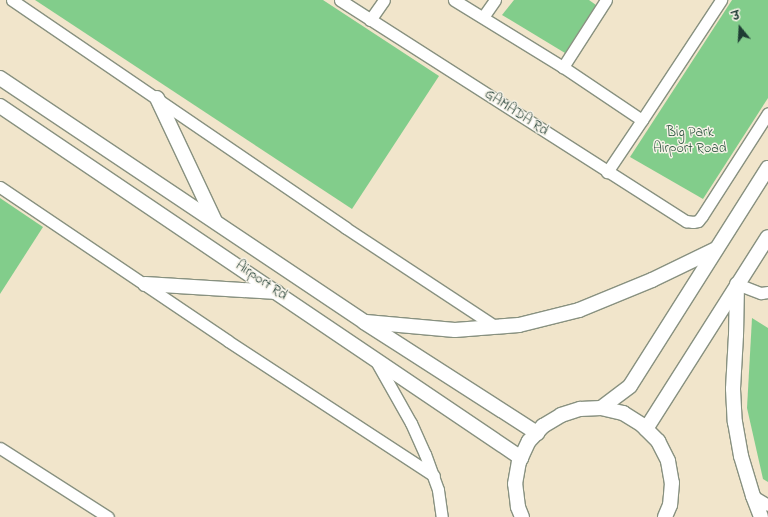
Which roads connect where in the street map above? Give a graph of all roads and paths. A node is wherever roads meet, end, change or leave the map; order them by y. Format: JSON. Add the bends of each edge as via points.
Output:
{"nodes":[{"id":1,"x":12,"y":0,"type":"edge"},
{"id":2,"x":340,"y":0,"type":"edge"},
{"id":3,"x":384,"y":0,"type":"edge"},
{"id":4,"x":454,"y":0,"type":"edge"},
{"id":5,"x":495,"y":0,"type":"edge"},
{"id":6,"x":606,"y":0,"type":"edge"},
{"id":7,"x":721,"y":0,"type":"edge"},
{"id":8,"x":483,"y":17,"type":"junction"},
{"id":9,"x":370,"y":20,"type":"junction"},
{"id":10,"x":563,"y":67,"type":"junction"},
{"id":11,"x":0,"y":78,"type":"edge"},
{"id":12,"x":157,"y":98,"type":"junction"},
{"id":13,"x":0,"y":106,"type":"edge"},
{"id":14,"x":768,"y":112,"type":"edge"},
{"id":15,"x":642,"y":120,"type":"junction"},
{"id":16,"x":768,"y":168,"type":"edge"},
{"id":17,"x":607,"y":172,"type":"junction"},
{"id":18,"x":0,"y":187,"type":"edge"},
{"id":19,"x":215,"y":222,"type":"junction"},
{"id":20,"x":768,"y":237,"type":"edge"},
{"id":21,"x":716,"y":249,"type":"junction"},
{"id":22,"x":145,"y":284,"type":"junction"},
{"id":23,"x":737,"y":284,"type":"junction"},
{"id":24,"x":277,"y":292,"type":"junction"},
{"id":25,"x":768,"y":292,"type":"edge"},
{"id":26,"x":364,"y":322,"type":"junction"},
{"id":27,"x":496,"y":327,"type":"junction"},
{"id":28,"x":374,"y":358,"type":"junction"},
{"id":29,"x":601,"y":408,"type":"junction"},
{"id":30,"x":646,"y":429,"type":"junction"},
{"id":31,"x":537,"y":433,"type":"junction"},
{"id":32,"x":0,"y":448,"type":"edge"},
{"id":33,"x":521,"y":458,"type":"junction"},
{"id":34,"x":434,"y":476,"type":"junction"},
{"id":35,"x":753,"y":496,"type":"junction"},
{"id":36,"x":768,"y":505,"type":"edge"},
{"id":37,"x":667,"y":516,"type":"edge"},
{"id":38,"x":108,"y":517,"type":"edge"},
{"id":39,"x":442,"y":517,"type":"edge"},
{"id":40,"x":522,"y":517,"type":"edge"},
{"id":41,"x":761,"y":517,"type":"edge"}],
"edges":[{"from":1,"to":12,"type":"street"},
{"from":2,"to":9,"type":"street","name":"GAMADA Rd"},
{"from":3,"to":9,"type":"street"},
{"from":4,"to":8,"type":"street"},
{"from":5,"to":8,"type":"street"},
{"from":6,"to":10,"type":"street"},
{"from":7,"to":15,"type":"street"},
{"from":8,"to":10,"type":"street"},
{"from":9,"to":17,"type":"street","name":"GAMADA Rd"},
{"from":10,"to":15,"type":"street"},
{"from":11,"to":19,"type":"main road"},
{"from":12,"to":19,"type":"main road"},
{"from":12,"to":27,"type":"street"},
{"from":13,"to":24,"type":"main road","name":"Airport Rd"},
{"from":14,"to":17,"type":"street","name":"GAMADA Rd","via":[[698,221],[686,221]]},
{"from":15,"to":17,"type":"street"},
{"from":16,"to":21,"type":"main road"},
{"from":18,"to":22,"type":"street"},
{"from":19,"to":26,"type":"main road"},
{"from":20,"to":23,"type":"main road"},
{"from":21,"to":27,"type":"main road","via":[[652,280],[579,310],[519,326]]},
{"from":21,"to":29,"type":"main road","via":[[630,386]]},
{"from":22,"to":24,"type":"main road"},
{"from":22,"to":34,"type":"street"},
{"from":23,"to":25,"type":"street","via":[[761,293]]},
{"from":23,"to":30,"type":"main road"},
{"from":23,"to":35,"type":"main road","via":[[733,389],[735,422],[741,456]]},
{"from":24,"to":28,"type":"main road","name":"Airport Rd"},
{"from":26,"to":27,"type":"main road","via":[[455,330]]},
{"from":26,"to":31,"type":"main road"},
{"from":28,"to":33,"type":"main road","name":"Airport Rd"},
{"from":28,"to":34,"type":"street","via":[[411,423]]},
{"from":29,"to":30,"type":"main road","via":[[623,413]]},
{"from":29,"to":31,"type":"main road","via":[[580,409],[561,415]]},
{"from":30,"to":37,"type":"main road","via":[[658,441],[668,461],[672,483]]},
{"from":31,"to":33,"type":"main road","via":[[529,441]]},
{"from":32,"to":38,"type":"street"},
{"from":33,"to":40,"type":"main road","via":[[515,484]]},
{"from":34,"to":39,"type":"street"},
{"from":35,"to":36,"type":"street"},
{"from":35,"to":41,"type":"main road"}]}
